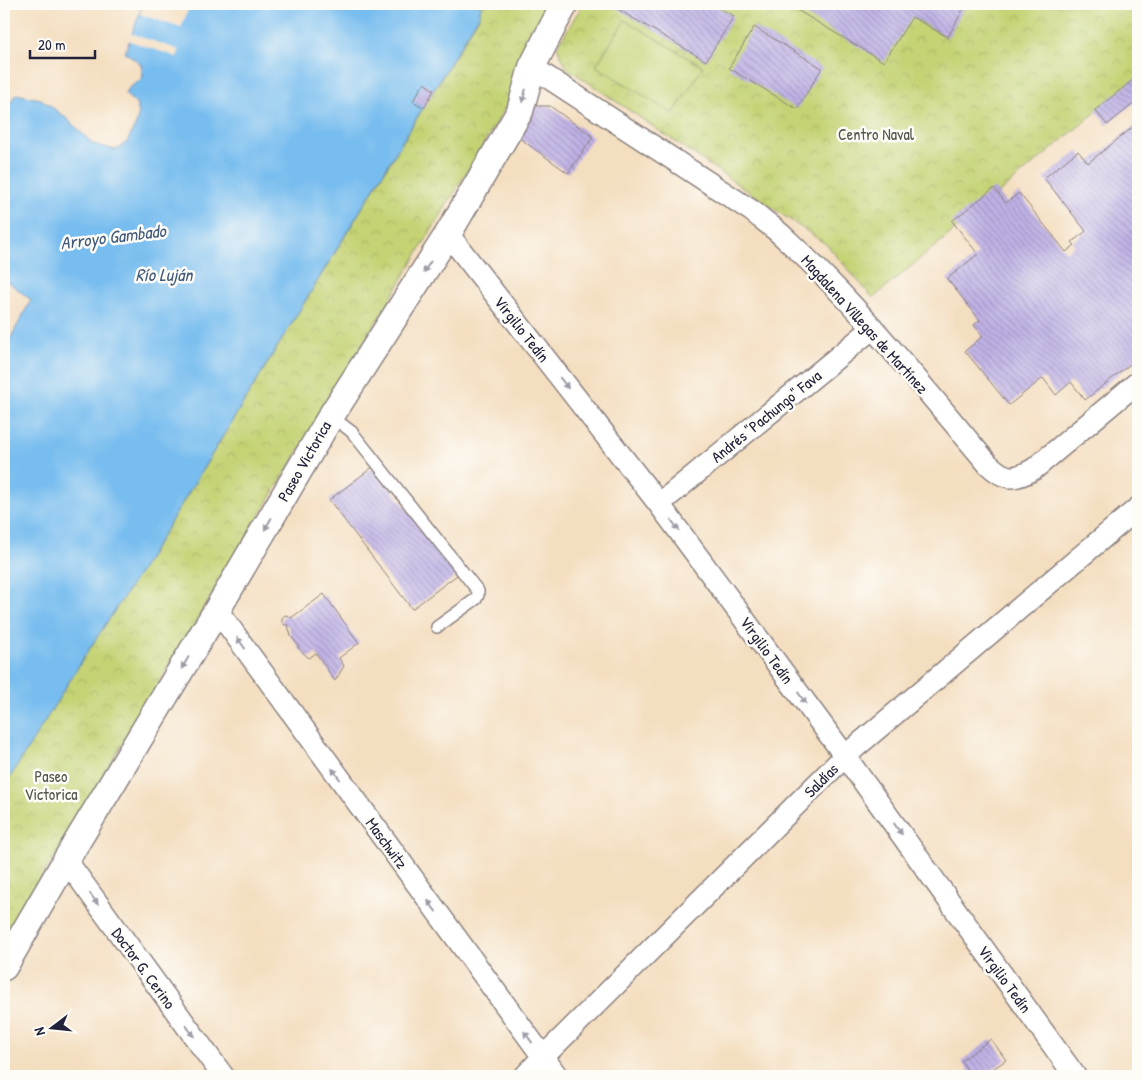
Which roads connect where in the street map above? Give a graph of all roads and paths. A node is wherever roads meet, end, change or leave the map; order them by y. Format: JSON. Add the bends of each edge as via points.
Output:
{"nodes":[{"id":1,"x":565,"y":4,"type":"edge"},
{"id":2,"x":532,"y":67,"type":"junction"},
{"id":3,"x":448,"y":234,"type":"junction"},
{"id":4,"x":874,"y":328,"type":"junction"},
{"id":5,"x":1138,"y":382,"type":"edge"},
{"id":6,"x":330,"y":416,"type":"junction"},
{"id":7,"x":659,"y":504,"type":"junction"},
{"id":8,"x":1138,"y":508,"type":"edge"},
{"id":9,"x":217,"y":610,"type":"junction"},
{"id":10,"x":438,"y":627,"type":"dead end"},
{"id":11,"x":845,"y":756,"type":"junction"},
{"id":12,"x":66,"y":860,"type":"junction"},
{"id":13,"x":4,"y":968,"type":"edge"},
{"id":14,"x":543,"y":1057,"type":"junction"},
{"id":15,"x":222,"y":1076,"type":"edge"},
{"id":16,"x":525,"y":1076,"type":"edge"},
{"id":17,"x":557,"y":1076,"type":"edge"},
{"id":18,"x":1075,"y":1076,"type":"edge"}],
"edges":[{"from":1,"to":2,"type":"street","name":"Paseo Victorica"},
{"from":2,"to":3,"type":"street","name":"Paseo Victorica","one_way":true,"via":[[520,111]]},
{"from":2,"to":4,"type":"street","name":"Magdalena Villegas de Martínez","via":[[752,211],[798,250]]},
{"from":3,"to":6,"type":"street","name":"Paseo Victorica","one_way":true},
{"from":3,"to":7,"type":"street","name":"Virgilio Tedín","one_way":true},
{"from":4,"to":5,"type":"street","name":"Magdalena Villegas de Martínez","via":[[988,464],[998,474],[1010,477],[1022,476],[1034,469]]},
{"from":4,"to":7,"type":"street","name":"Andrés \"Pachungo\" Fava"},
{"from":6,"to":9,"type":"street","name":"Paseo Victorica","one_way":true},
{"from":6,"to":10,"type":"lane","via":[[352,432],[478,591],[476,599]]},
{"from":7,"to":11,"type":"street","name":"Virgilio Tedín","one_way":true},
{"from":8,"to":11,"type":"street","name":"Saldías"},
{"from":9,"to":12,"type":"street","name":"Paseo Victorica","one_way":true},
{"from":14,"to":9,"type":"street","name":"Maschwitz","one_way":true},
{"from":11,"to":14,"type":"street","name":"Saldías"},
{"from":11,"to":18,"type":"street","name":"Virgilio Tedín","one_way":true},
{"from":12,"to":13,"type":"street","name":"Paseo Victorica"},
{"from":12,"to":15,"type":"street","name":"Doctor G. Cerino","one_way":true},
{"from":14,"to":16,"type":"street","name":"Saldías"},
{"from":14,"to":17,"type":"street","name":"Maschwitz"}]}
